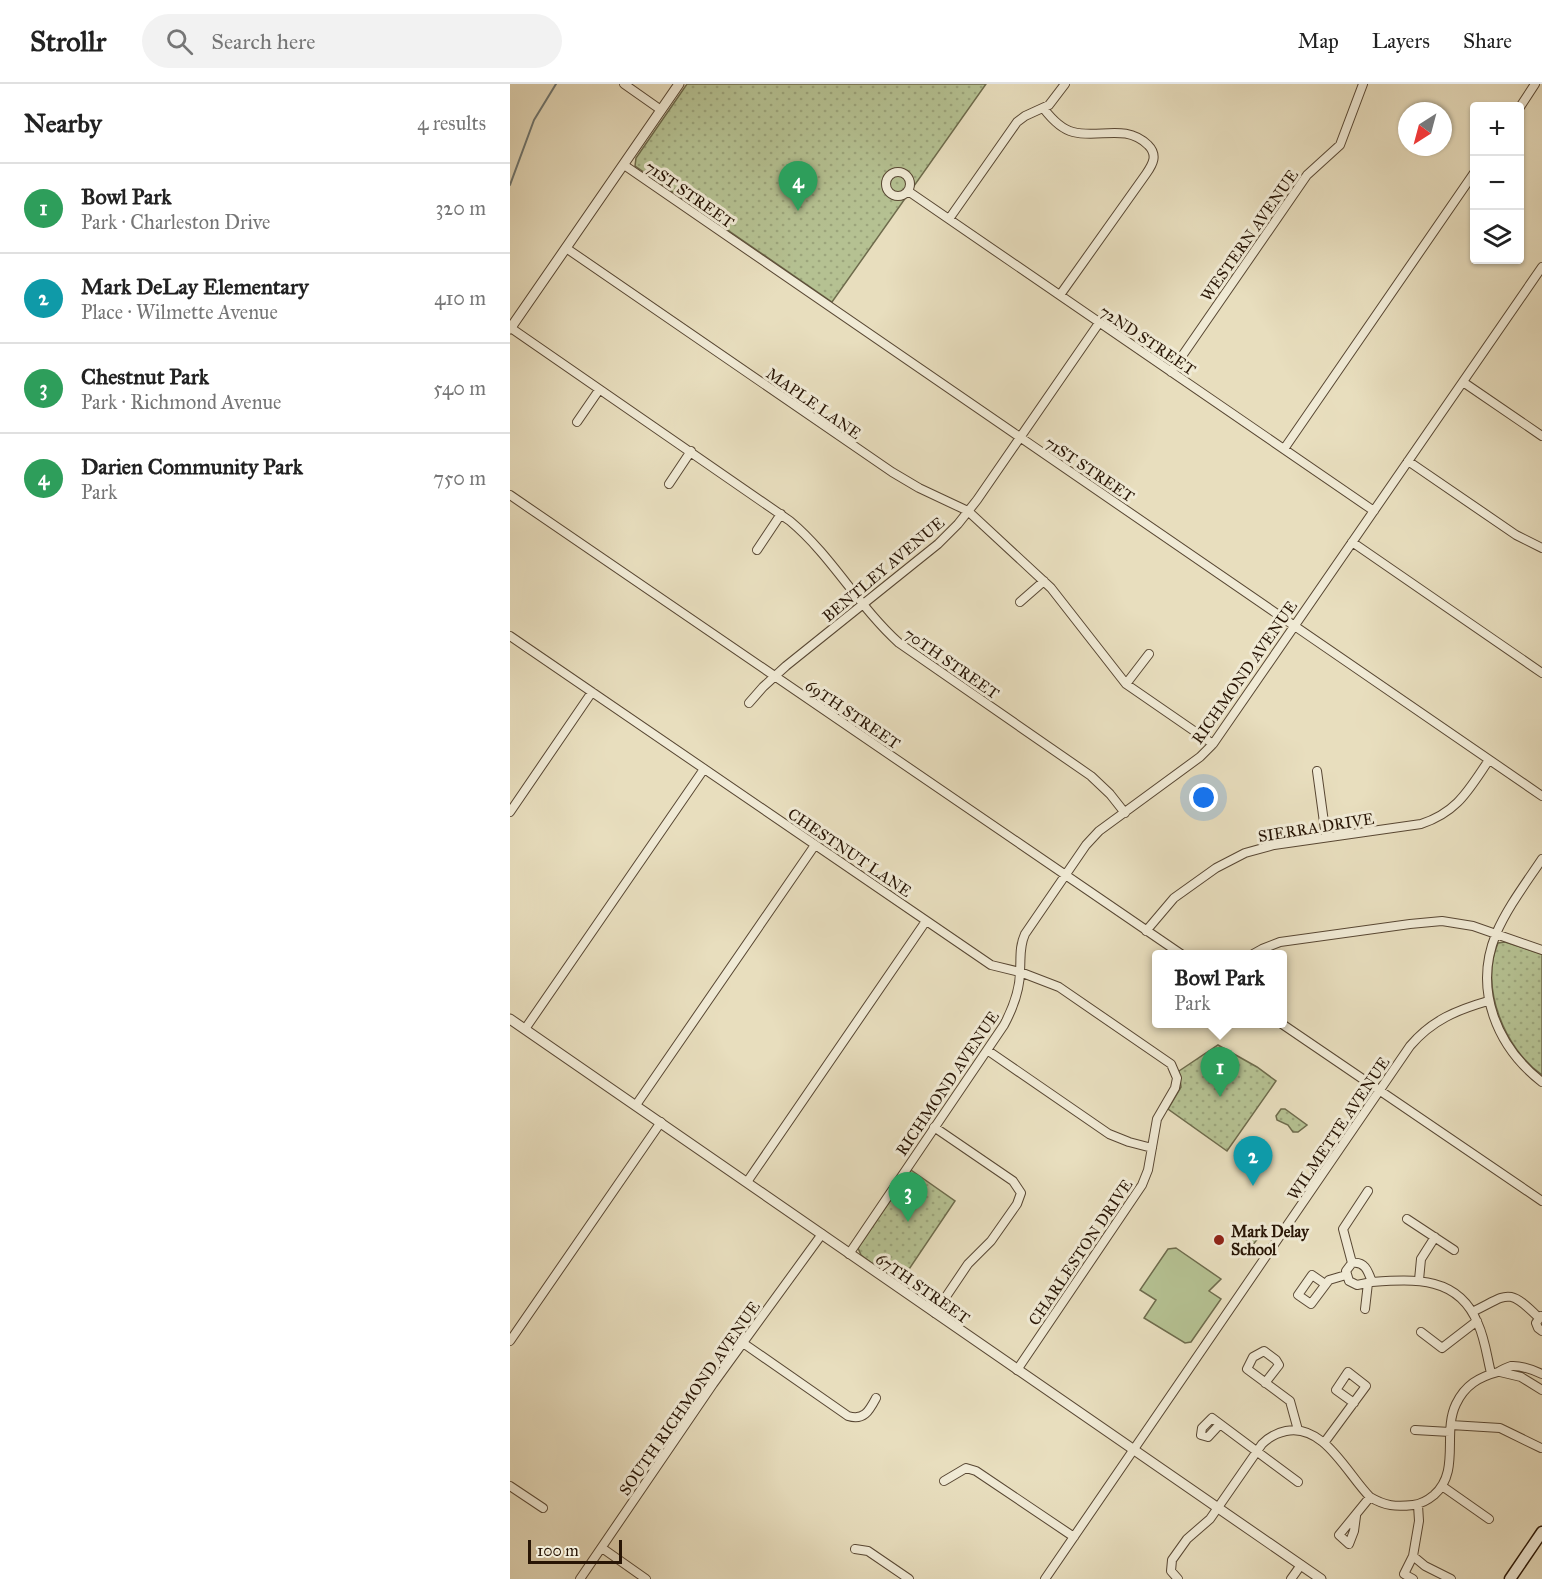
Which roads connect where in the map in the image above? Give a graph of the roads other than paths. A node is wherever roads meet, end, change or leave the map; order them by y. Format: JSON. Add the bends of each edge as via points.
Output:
{"nodes":[{"id":1,"x":624,"y":84,"type":"edge"},
{"id":2,"x":680,"y":84,"type":"edge"},
{"id":3,"x":1065,"y":84,"type":"edge"},
{"id":4,"x":1363,"y":84,"type":"edge"},
{"id":5,"x":1535,"y":84,"type":"edge"},
{"id":6,"x":1523,"y":102,"type":"edge"},
{"id":7,"x":1044,"y":109,"type":"junction"},
{"id":8,"x":661,"y":110,"type":"junction"},
{"id":9,"x":624,"y":165,"type":"junction"},
{"id":10,"x":1470,"y":179,"type":"edge"},
{"id":11,"x":908,"y":191,"type":"dead end"},
{"id":12,"x":949,"y":219,"type":"junction"},
{"id":13,"x":566,"y":248,"type":"junction"},
{"id":14,"x":1542,"y":267,"type":"edge"},
{"id":15,"x":1060,"y":295,"type":"junction"},
{"id":16,"x":1099,"y":323,"type":"junction"},
{"id":17,"x":511,"y":328,"type":"edge"},
{"id":18,"x":1171,"y":372,"type":"junction"},
{"id":19,"x":1463,"y":382,"type":"junction"},
{"id":20,"x":599,"y":390,"type":"junction"},
{"id":21,"x":577,"y":422,"type":"dead end"},
{"id":22,"x":1542,"y":436,"type":"edge"},
{"id":23,"x":1020,"y":438,"type":"junction"},
{"id":24,"x":1284,"y":449,"type":"junction"},
{"id":25,"x":691,"y":452,"type":"junction"},
{"id":26,"x":1408,"y":461,"type":"junction"},
{"id":27,"x":669,"y":484,"type":"dead end"},
{"id":28,"x":510,"y":495,"type":"edge"},
{"id":29,"x":968,"y":511,"type":"junction"},
{"id":30,"x":1374,"y":511,"type":"junction"},
{"id":31,"x":781,"y":514,"type":"junction"},
{"id":32,"x":1352,"y":542,"type":"junction"},
{"id":33,"x":1542,"y":548,"type":"edge"},
{"id":34,"x":757,"y":550,"type":"dead end"},
{"id":35,"x":1044,"y":581,"type":"junction"},
{"id":36,"x":1020,"y":602,"type":"dead end"},
{"id":37,"x":863,"y":604,"type":"junction"},
{"id":38,"x":1293,"y":625,"type":"junction"},
{"id":39,"x":510,"y":636,"type":"edge"},
{"id":40,"x":1149,"y":654,"type":"dead end"},
{"id":41,"x":1542,"y":673,"type":"edge"},
{"id":42,"x":775,"y":676,"type":"junction"},
{"id":43,"x":1126,"y":684,"type":"junction"},
{"id":44,"x":592,"y":692,"type":"junction"},
{"id":45,"x":749,"y":703,"type":"dead end"},
{"id":46,"x":1212,"y":744,"type":"junction"},
{"id":47,"x":1489,"y":760,"type":"junction"},
{"id":48,"x":704,"y":768,"type":"junction"},
{"id":49,"x":1317,"y":771,"type":"dead end"},
{"id":50,"x":1542,"y":796,"type":"edge"},
{"id":51,"x":510,"y":812,"type":"edge"},
{"id":52,"x":1125,"y":813,"type":"junction"},
{"id":53,"x":1326,"y":837,"type":"junction"},
{"id":54,"x":815,"y":845,"type":"junction"},
{"id":55,"x":1542,"y":859,"type":"edge"},
{"id":56,"x":1065,"y":875,"type":"junction"},
{"id":57,"x":926,"y":921,"type":"junction"},
{"id":58,"x":1146,"y":931,"type":"junction"},
{"id":59,"x":1496,"y":934,"type":"junction"},
{"id":60,"x":1175,"y":950,"type":"edge"},
{"id":61,"x":1260,"y":950,"type":"edge"},
{"id":62,"x":1542,"y":950,"type":"edge"},
{"id":63,"x":1020,"y":972,"type":"junction"},
{"id":64,"x":1488,"y":1001,"type":"junction"},
{"id":65,"x":510,"y":1019,"type":"edge"},
{"id":66,"x":1287,"y":1026,"type":"edge"},
{"id":67,"x":525,"y":1029,"type":"junction"},
{"id":68,"x":987,"y":1050,"type":"junction"},
{"id":69,"x":1177,"y":1078,"type":"joint"},
{"id":70,"x":1542,"y":1082,"type":"edge"},
{"id":71,"x":1380,"y":1090,"type":"junction"},
{"id":72,"x":636,"y":1106,"type":"junction"},
{"id":73,"x":661,"y":1122,"type":"junction"},
{"id":74,"x":934,"y":1127,"type":"junction"},
{"id":75,"x":1152,"y":1148,"type":"junction"},
{"id":76,"x":747,"y":1182,"type":"junction"},
{"id":77,"x":1368,"y":1191,"type":"dead end"},
{"id":78,"x":1542,"y":1201,"type":"edge"},
{"id":79,"x":1407,"y":1219,"type":"dead end"},
{"id":80,"x":822,"y":1234,"type":"junction"},
{"id":81,"x":1435,"y":1237,"type":"junction"},
{"id":82,"x":1454,"y":1250,"type":"dead end"},
{"id":83,"x":849,"y":1254,"type":"junction"},
{"id":84,"x":1352,"y":1263,"type":"junction"},
{"id":85,"x":1346,"y":1275,"type":"junction"},
{"id":86,"x":1419,"y":1280,"type":"junction"},
{"id":87,"x":1370,"y":1282,"type":"junction"},
{"id":88,"x":1325,"y":1284,"type":"dead end"},
{"id":89,"x":1365,"y":1309,"type":"dead end"},
{"id":90,"x":1472,"y":1312,"type":"junction"},
{"id":91,"x":935,"y":1313,"type":"junction"},
{"id":92,"x":1540,"y":1317,"type":"edge"},
{"id":93,"x":1478,"y":1322,"type":"junction"},
{"id":94,"x":1542,"y":1331,"type":"edge"},
{"id":95,"x":1420,"y":1332,"type":"dead end"},
{"id":96,"x":510,"y":1341,"type":"edge"},
{"id":97,"x":743,"y":1343,"type":"junction"},
{"id":98,"x":1017,"y":1370,"type":"junction"},
{"id":99,"x":1495,"y":1372,"type":"junction"},
{"id":100,"x":1542,"y":1374,"type":"edge"},
{"id":101,"x":1265,"y":1383,"type":"dead end"},
{"id":102,"x":1542,"y":1390,"type":"edge"},
{"id":103,"x":876,"y":1398,"type":"dead end"},
{"id":104,"x":1354,"y":1403,"type":"dead end"},
{"id":105,"x":1220,"y":1424,"type":"dead end"},
{"id":106,"x":1450,"y":1429,"type":"junction"},
{"id":107,"x":1298,"y":1430,"type":"junction"},
{"id":108,"x":1415,"y":1430,"type":"dead end"},
{"id":109,"x":1324,"y":1443,"type":"junction"},
{"id":110,"x":1542,"y":1448,"type":"edge"},
{"id":111,"x":1134,"y":1450,"type":"junction"},
{"id":112,"x":1257,"y":1450,"type":"junction"},
{"id":113,"x":944,"y":1482,"type":"dead end"},
{"id":114,"x":1298,"y":1482,"type":"dead end"},
{"id":115,"x":510,"y":1486,"type":"edge"},
{"id":116,"x":1442,"y":1486,"type":"junction"},
{"id":117,"x":1370,"y":1497,"type":"junction"},
{"id":118,"x":1418,"y":1505,"type":"junction"},
{"id":119,"x":543,"y":1508,"type":"dead end"},
{"id":120,"x":1217,"y":1508,"type":"junction"},
{"id":121,"x":1356,"y":1516,"type":"dead end"},
{"id":122,"x":1489,"y":1519,"type":"dead end"},
{"id":123,"x":1542,"y":1532,"type":"edge"},
{"id":124,"x":1074,"y":1537,"type":"junction"},
{"id":125,"x":602,"y":1548,"type":"junction"},
{"id":126,"x":855,"y":1549,"type":"dead end"},
{"id":127,"x":1413,"y":1556,"type":"junction"},
{"id":128,"x":1301,"y":1565,"type":"junction"},
{"id":129,"x":580,"y":1579,"type":"edge"},
{"id":130,"x":646,"y":1579,"type":"edge"},
{"id":131,"x":909,"y":1579,"type":"edge"},
{"id":132,"x":1045,"y":1579,"type":"edge"},
{"id":133,"x":1178,"y":1579,"type":"edge"},
{"id":134,"x":1291,"y":1579,"type":"edge"},
{"id":135,"x":1321,"y":1579,"type":"edge"},
{"id":136,"x":1413,"y":1579,"type":"edge"},
{"id":137,"x":1451,"y":1579,"type":"edge"},
{"id":138,"x":1510,"y":1579,"type":"edge"}],
"edges":[{"from":1,"to":8,"type":"street"},
{"from":2,"to":8,"type":"street"},
{"from":3,"to":7,"type":"street"},
{"from":4,"to":18,"type":"street","name":"WESTERN AVENUE","via":[[1340,145],[1307,175]]},
{"from":5,"to":6,"type":"street"},
{"from":7,"to":12,"type":"street","via":[[1017,123]]},
{"from":7,"to":15,"type":"street","via":[[1072,132],[1134,136],[1147,144],[1154,157]]},
{"from":8,"to":9,"type":"street"},
{"from":9,"to":13,"type":"street"},
{"from":9,"to":23,"type":"street","name":"71ST STREET"},
{"from":10,"to":24,"type":"street"},
{"from":11,"to":12,"type":"street","name":"72ND STREET"},
{"from":12,"to":15,"type":"street","name":"72ND STREET"},
{"from":13,"to":17,"type":"street"},
{"from":13,"to":29,"type":"street","name":"MAPLE LANE","via":[[892,472]]},
{"from":14,"to":19,"type":"street","name":"RICHMOND AVENUE"},
{"from":15,"to":16,"type":"street","name":"72ND STREET"},
{"from":16,"to":18,"type":"street","name":"72ND STREET"},
{"from":16,"to":23,"type":"street","name":"BENTLEY AVENUE"},
{"from":17,"to":20,"type":"street","name":"70TH STREET"},
{"from":18,"to":24,"type":"street","name":"72ND STREET"},
{"from":19,"to":22,"type":"street"},
{"from":19,"to":26,"type":"street","name":"RICHMOND AVENUE"},
{"from":20,"to":21,"type":"street"},
{"from":20,"to":25,"type":"street","name":"70TH STREET"},
{"from":23,"to":29,"type":"street","name":"BENTLEY AVENUE"},
{"from":23,"to":38,"type":"street","name":"71ST STREET"},
{"from":24,"to":30,"type":"street","name":"72ND STREET"},
{"from":25,"to":27,"type":"street"},
{"from":25,"to":31,"type":"street","name":"70TH STREET"},
{"from":26,"to":30,"type":"street","name":"RICHMOND AVENUE"},
{"from":26,"to":33,"type":"street","via":[[1516,535]]},
{"from":28,"to":42,"type":"street","name":"69TH STREET"},
{"from":29,"to":35,"type":"street","name":"MAPLE LANE"},
{"from":29,"to":37,"type":"street","name":"BENTLEY AVENUE","via":[[938,544]]},
{"from":30,"to":32,"type":"street","name":"RICHMOND AVENUE"},
{"from":31,"to":34,"type":"street"},
{"from":31,"to":37,"type":"street","name":"70TH STREET","via":[[814,543]]},
{"from":32,"to":38,"type":"street","name":"RICHMOND AVENUE"},
{"from":32,"to":41,"type":"street"},
{"from":35,"to":36,"type":"street"},
{"from":35,"to":43,"type":"street","name":"MAPLE LANE"},
{"from":37,"to":42,"type":"street","name":"BENTLEY AVENUE"},
{"from":37,"to":52,"type":"street","name":"70TH STREET","via":[[888,634],[908,650],[1098,781]]},
{"from":38,"to":46,"type":"street","name":"RICHMOND AVENUE"},
{"from":38,"to":47,"type":"street","name":"71ST STREET"},
{"from":39,"to":44,"type":"street","name":"CHESTNUT LANE"},
{"from":40,"to":43,"type":"street"},
{"from":42,"to":45,"type":"street","name":"BENTLEY AVENUE"},
{"from":42,"to":56,"type":"street","name":"69TH STREET"},
{"from":43,"to":46,"type":"street","name":"MAPLE LANE"},
{"from":44,"to":48,"type":"street","name":"CHESTNUT LANE"},
{"from":44,"to":51,"type":"street"},
{"from":46,"to":52,"type":"street","name":"RICHMOND AVENUE"},
{"from":47,"to":50,"type":"street","name":"71ST STREET"},
{"from":47,"to":53,"type":"street","name":"SIERRA DRIVE","via":[[1455,807],[1442,816],[1421,824]]},
{"from":48,"to":54,"type":"street","name":"CHESTNUT LANE"},
{"from":48,"to":67,"type":"street"},
{"from":49,"to":53,"type":"street"},
{"from":52,"to":56,"type":"street","name":"RICHMOND AVENUE","via":[[1095,835]]},
{"from":53,"to":58,"type":"street","name":"SIERRA DRIVE","via":[[1261,848],[1226,862],[1174,898]]},
{"from":54,"to":57,"type":"street","name":"CHESTNUT LANE"},
{"from":54,"to":72,"type":"street"},
{"from":55,"to":59,"type":"street"},
{"from":56,"to":58,"type":"street","name":"69TH STREET"},
{"from":56,"to":63,"type":"street","name":"RICHMOND AVENUE","via":[[1024,934]]},
{"from":57,"to":63,"type":"street","name":"CHESTNUT LANE","via":[[991,965]]},
{"from":57,"to":76,"type":"street"},
{"from":58,"to":60,"type":"street","name":"69TH STREET"},
{"from":59,"to":61,"type":"street","via":[[1462,923],[1430,922],[1280,942]]},
{"from":59,"to":62,"type":"street"},
{"from":59,"to":64,"type":"street","via":[[1487,966]]},
{"from":63,"to":68,"type":"street","name":"RICHMOND AVENUE","via":[[1011,1013]]},
{"from":63,"to":69,"type":"street","name":"CHESTNUT LANE","via":[[1066,992],[1168,1061]]},
{"from":64,"to":70,"type":"street","via":[[1510,1050]]},
{"from":64,"to":71,"type":"street","name":"WILMETTE AVENUE","via":[[1458,1010],[1429,1027],[1410,1046]]},
{"from":65,"to":67,"type":"street","name":"67TH STREET"},
{"from":66,"to":71,"type":"street"},
{"from":67,"to":72,"type":"street","name":"67TH STREET"},
{"from":68,"to":74,"type":"street","name":"RICHMOND AVENUE"},
{"from":68,"to":75,"type":"street","via":[[1109,1134]]},
{"from":69,"to":75,"type":"street","name":"CHARLESTON DRIVE","via":[[1174,1091],[1157,1119]]},
{"from":71,"to":78,"type":"street"},
{"from":71,"to":111,"type":"street","name":"WILMETTE AVENUE"},
{"from":72,"to":73,"type":"street","name":"67TH STREET"},
{"from":73,"to":76,"type":"street","name":"67TH STREET"},
{"from":73,"to":96,"type":"street"},
{"from":74,"to":83,"type":"street","name":"RICHMOND AVENUE"},
{"from":74,"to":91,"type":"street","via":[[1013,1181],[1021,1193],[991,1241],[968,1264]]},
{"from":75,"to":98,"type":"street","name":"CHARLESTON DRIVE","via":[[1137,1193]]},
{"from":76,"to":80,"type":"street","name":"67TH STREET"},
{"from":77,"to":84,"type":"street","via":[[1343,1229]]},
{"from":79,"to":81,"type":"street"},
{"from":80,"to":83,"type":"street","name":"67TH STREET"},
{"from":80,"to":97,"type":"street","name":"SOUTH RICHMOND AVENUE"},
{"from":81,"to":82,"type":"street"},
{"from":81,"to":86,"type":"street","via":[[1421,1259]]},
{"from":83,"to":91,"type":"street","name":"67TH STREET"},
{"from":84,"to":85,"type":"street"},
{"from":84,"to":87,"type":"street","via":[[1366,1268]]},
{"from":85,"to":87,"type":"street","via":[[1352,1283]]},
{"from":85,"to":88,"type":"street"},
{"from":86,"to":87,"type":"street"},
{"from":86,"to":90,"type":"street","via":[[1451,1291]]},
{"from":87,"to":89,"type":"street"},
{"from":90,"to":92,"type":"street","via":[[1498,1297],[1512,1297]]},
{"from":90,"to":93,"type":"street"},
{"from":91,"to":98,"type":"street","name":"67TH STREET"},
{"from":92,"to":94,"type":"street","via":[[1536,1326]]},
{"from":93,"to":95,"type":"street","via":[[1442,1348]]},
{"from":93,"to":99,"type":"street"},
{"from":97,"to":103,"type":"street","via":[[848,1416],[864,1416]]},
{"from":97,"to":125,"type":"street","name":"SOUTH RICHMOND AVENUE"},
{"from":98,"to":111,"type":"street","name":"67TH STREET"},
{"from":99,"to":100,"type":"street","via":[[1511,1366]]},
{"from":99,"to":102,"type":"street","via":[[1521,1377]]},
{"from":99,"to":106,"type":"street","via":[[1475,1380],[1461,1394]]},
{"from":101,"to":107,"type":"street","via":[[1290,1401]]},
{"from":104,"to":109,"type":"street"},
{"from":105,"to":112,"type":"street"},
{"from":106,"to":108,"type":"street"},
{"from":106,"to":110,"type":"street","via":[[1500,1428]]},
{"from":106,"to":116,"type":"street","via":[[1448,1471]]},
{"from":107,"to":109,"type":"street","via":[[1313,1434]]},
{"from":107,"to":112,"type":"street","via":[[1272,1436]]},
{"from":109,"to":117,"type":"street"},
{"from":111,"to":120,"type":"street","name":"67TH STREET"},
{"from":111,"to":124,"type":"street","name":"WILMETTE AVENUE"},
{"from":112,"to":114,"type":"street"},
{"from":112,"to":120,"type":"street"},
{"from":113,"to":124,"type":"street","via":[[966,1468],[976,1471]]},
{"from":115,"to":119,"type":"street"},
{"from":116,"to":118,"type":"street"},
{"from":116,"to":122,"type":"street"},
{"from":117,"to":118,"type":"street","via":[[1395,1507]]},
{"from":117,"to":121,"type":"street"},
{"from":118,"to":127,"type":"street"},
{"from":120,"to":128,"type":"street","name":"67TH STREET"},
{"from":120,"to":133,"type":"street","via":[[1172,1560],[1171,1571]]},
{"from":123,"to":138,"type":"main road"},
{"from":124,"to":132,"type":"street","name":"WILMETTE AVENUE"},
{"from":125,"to":129,"type":"street","name":"SOUTH RICHMOND AVENUE"},
{"from":125,"to":130,"type":"street"},
{"from":126,"to":131,"type":"street","via":[[868,1551]]},
{"from":127,"to":136,"type":"street","via":[[1404,1574]]},
{"from":127,"to":137,"type":"street"},
{"from":128,"to":134,"type":"street"},
{"from":128,"to":135,"type":"street","name":"67TH STREET"}]}
